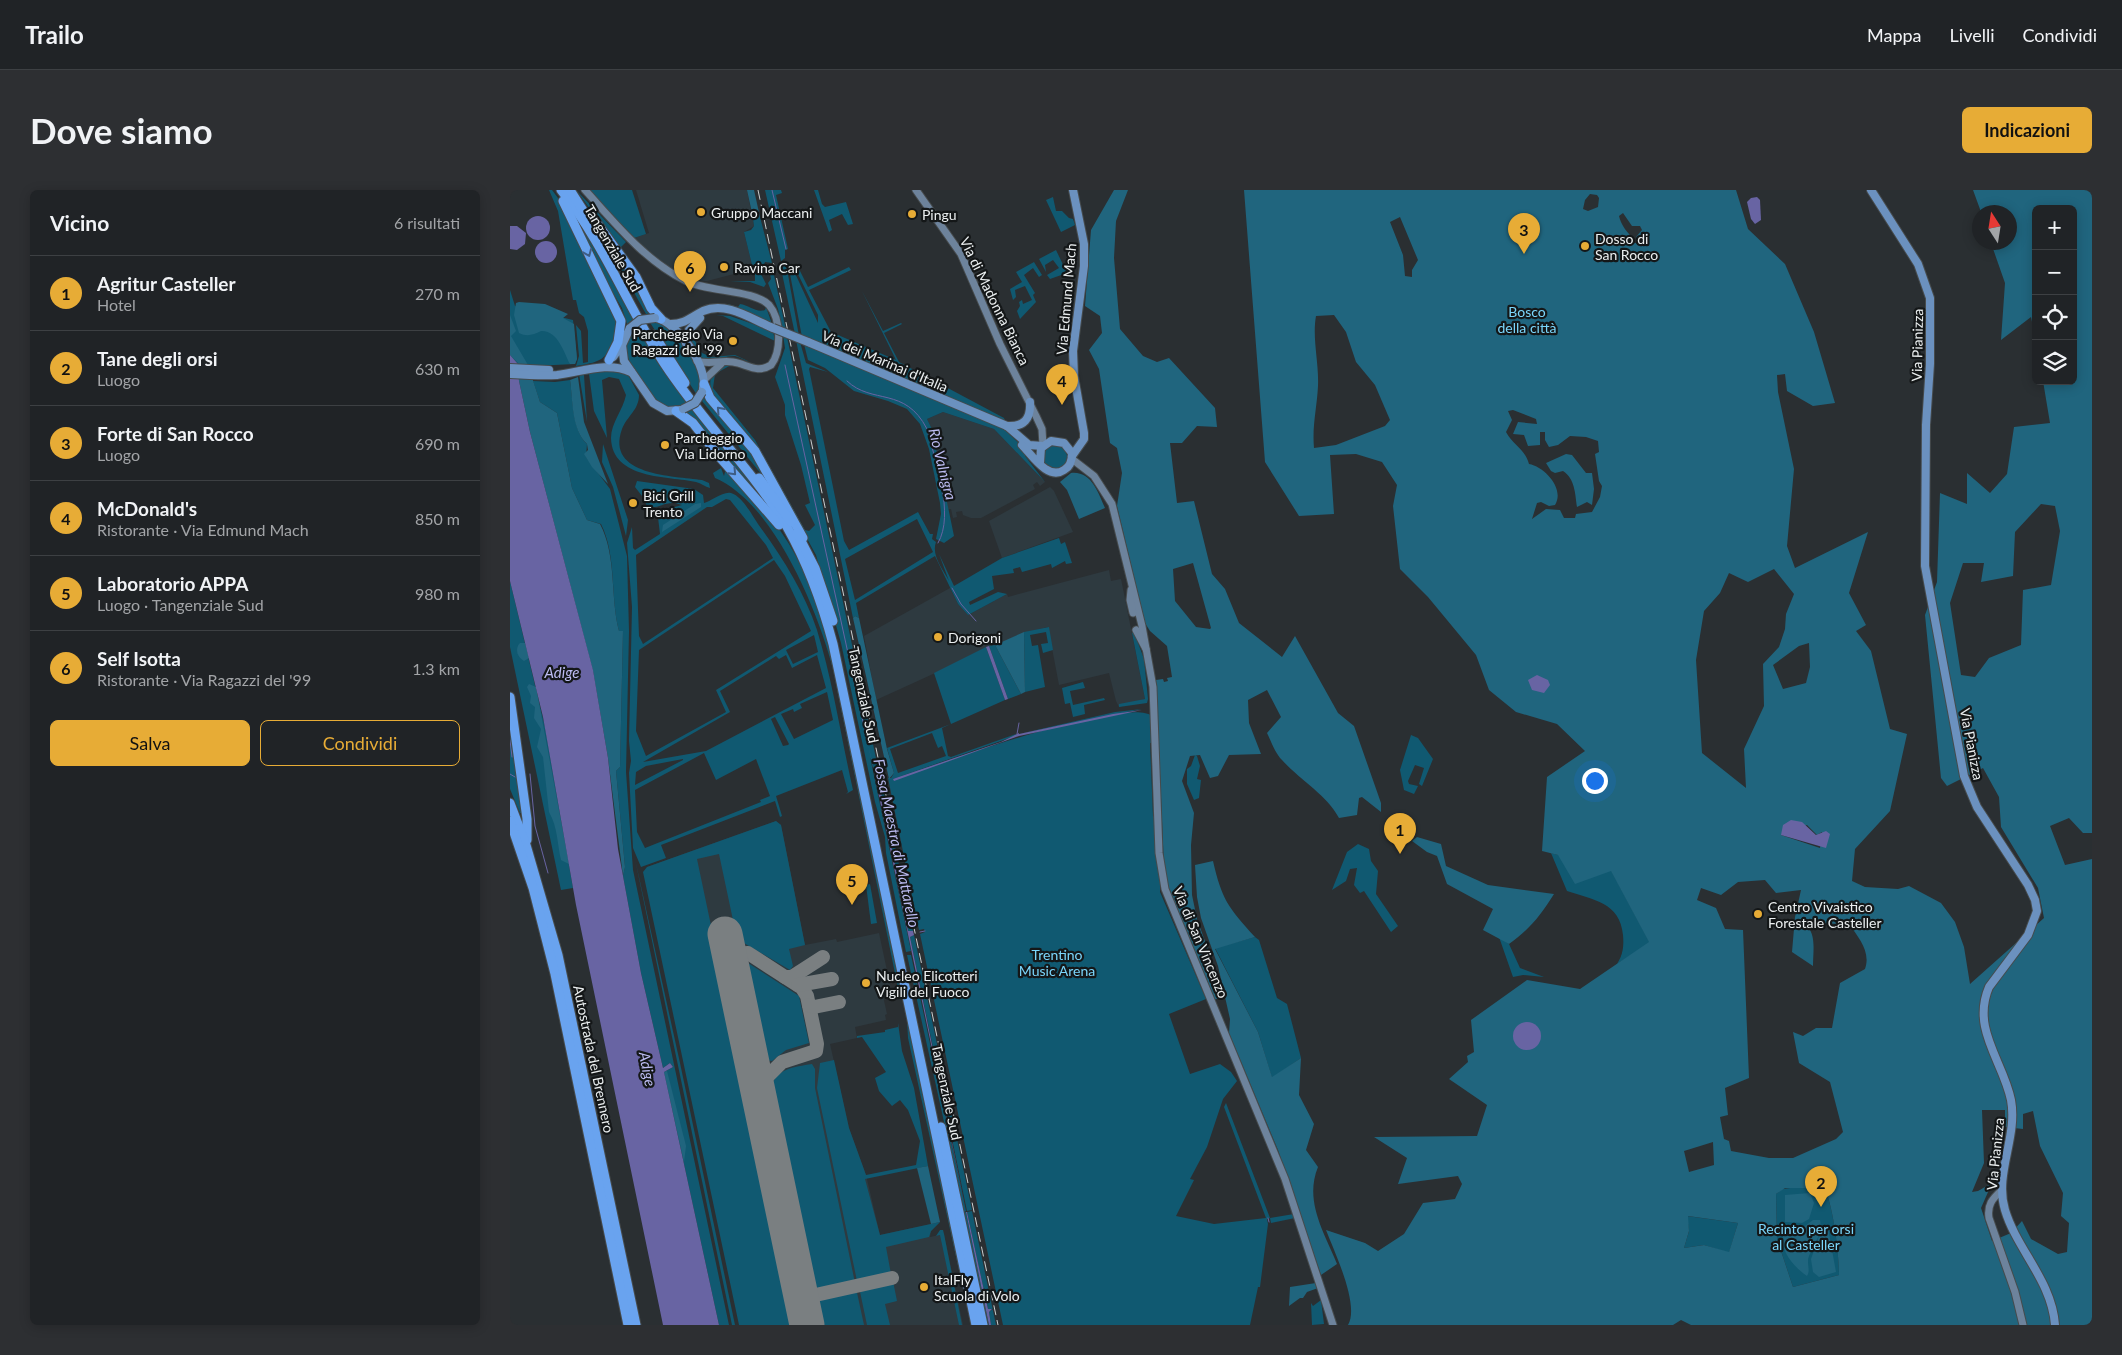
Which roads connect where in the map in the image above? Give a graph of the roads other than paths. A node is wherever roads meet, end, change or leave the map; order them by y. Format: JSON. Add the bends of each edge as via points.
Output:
{"nodes":[{"id":1,"x":559,"y":190,"type":"edge"},
{"id":2,"x":570,"y":190,"type":"edge"},
{"id":3,"x":585,"y":190,"type":"edge"},
{"id":4,"x":916,"y":190,"type":"edge"},
{"id":5,"x":1073,"y":190,"type":"edge"},
{"id":6,"x":1872,"y":191,"type":"edge"},
{"id":7,"x":598,"y":276,"type":"junction"},
{"id":8,"x":658,"y":318,"type":"junction"},
{"id":9,"x":759,"y":322,"type":"junction"},
{"id":10,"x":671,"y":324,"type":"junction"},
{"id":11,"x":623,"y":342,"type":"junction"},
{"id":12,"x":686,"y":343,"type":"junction"},
{"id":13,"x":609,"y":360,"type":"junction"},
{"id":14,"x":697,"y":360,"type":"junction"},
{"id":15,"x":725,"y":362,"type":"junction"},
{"id":16,"x":510,"y":368,"type":"edge"},
{"id":17,"x":576,"y":371,"type":"junction"},
{"id":18,"x":631,"y":372,"type":"junction"},
{"id":19,"x":510,"y":374,"type":"edge"},
{"id":20,"x":704,"y":385,"type":"junction"},
{"id":21,"x":1030,"y":402,"type":"junction"},
{"id":22,"x":680,"y":410,"type":"junction"},
{"id":23,"x":1004,"y":425,"type":"junction"},
{"id":24,"x":1042,"y":428,"type":"junction"},
{"id":25,"x":1055,"y":440,"type":"junction"},
{"id":26,"x":1084,"y":440,"type":"junction"},
{"id":27,"x":1067,"y":444,"type":"junction"},
{"id":28,"x":1043,"y":446,"type":"junction"},
{"id":29,"x":1072,"y":457,"type":"junction"},
{"id":30,"x":1040,"y":463,"type":"junction"},
{"id":31,"x":1064,"y":470,"type":"junction"},
{"id":32,"x":1088,"y":470,"type":"junction"},
{"id":33,"x":809,"y":554,"type":"junction"},
{"id":34,"x":809,"y":574,"type":"junction"},
{"id":35,"x":1132,"y":585,"type":"junction"},
{"id":36,"x":1133,"y":613,"type":"dead end"},
{"id":37,"x":1136,"y":630,"type":"dead end"},
{"id":38,"x":1147,"y":652,"type":"junction"},
{"id":39,"x":510,"y":697,"type":"edge"},
{"id":40,"x":510,"y":803,"type":"edge"},
{"id":41,"x":510,"y":821,"type":"edge"},
{"id":42,"x":526,"y":845,"type":"junction"},
{"id":43,"x":2002,"y":1190,"type":"junction"},
{"id":44,"x":628,"y":1325,"type":"edge"},
{"id":45,"x":636,"y":1325,"type":"edge"},
{"id":46,"x":976,"y":1325,"type":"edge"},
{"id":47,"x":983,"y":1325,"type":"edge"},
{"id":48,"x":1333,"y":1325,"type":"edge"},
{"id":49,"x":2023,"y":1325,"type":"edge"},
{"id":50,"x":2055,"y":1325,"type":"edge"}],
"edges":[{"from":1,"to":7,"type":"highway","one_way":true},
{"from":1,"to":34,"type":"highway","name":"Tangenziale Sud","via":[[590,233],[661,358],[768,499],[800,550]]},
{"from":2,"to":8,"type":"highway","via":[[636,277]]},
{"from":2,"to":33,"type":"highway","name":"Tangenziale Sud","via":[[671,361],[701,406],[774,496]]},
{"from":3,"to":15,"type":"main road","via":[[636,245],[670,273],[699,287],[753,296],[768,304],[779,336],[780,348],[775,360],[767,368],[758,369]]},
{"from":4,"to":21,"type":"main road","name":"Via di Madonna Bianca","via":[[961,254],[1000,344]]},
{"from":5,"to":26,"type":"main road","name":"Via Edmund Mach","via":[[1084,244],[1073,351]]},
{"from":6,"to":43,"type":"main road","name":"Via Pianizza","via":[[1918,264],[1930,298],[1925,566],[1964,776],[1977,807],[2028,885],[2037,911],[2028,935],[1988,987],[1983,1006],[1989,1044],[2011,1101],[2013,1123]]},
{"from":7,"to":11,"type":"highway","via":[[623,317]]},
{"from":7,"to":13,"type":"highway","via":[[621,321],[618,342]]},
{"from":8,"to":10,"type":"main road"},
{"from":8,"to":11,"type":"main road","bridge":true,"via":[[640,320],[630,328]]},
{"from":9,"to":10,"type":"main road","name":"Via dei Marinai d'Italia","via":[[721,307]]},
{"from":9,"to":12,"type":"main road","name":"Via dei Marinai d'Italia","via":[[725,312],[707,314],[692,324]]},
{"from":9,"to":23,"type":"main road","name":"Via dei Marinai d'Italia","bridge":true},
{"from":10,"to":12,"type":"main road"},
{"from":11,"to":13,"type":"main road"},
{"from":11,"to":18,"type":"main road","via":[[623,357]]},
{"from":12,"to":14,"type":"main road"},
{"from":13,"to":17,"type":"main road"},
{"from":14,"to":15,"type":"main road","via":[[710,364]]},
{"from":14,"to":20,"type":"main road"},
{"from":15,"to":20,"type":"main road","via":[[714,368]]},
{"from":16,"to":17,"type":"main road"},
{"from":17,"to":18,"type":"main road","via":[[618,366]]},
{"from":17,"to":19,"type":"main road"},
{"from":18,"to":22,"type":"main road","via":[[653,403],[667,411]]},
{"from":20,"to":22,"type":"main road","bridge":true,"via":[[695,403]]},
{"from":33,"to":20,"type":"highway","one_way":true,"via":[[798,526],[755,451],[710,398]]},
{"from":21,"to":23,"type":"main road","via":[[1030,415],[1024,422],[1018,426]]},
{"from":21,"to":24,"type":"main road","name":"Via di Madonna Bianca"},
{"from":22,"to":34,"type":"highway","one_way":true,"via":[[773,518]]},
{"from":23,"to":28,"type":"main road","name":"Via dei Marinai d'Italia","via":[[1029,445]]},
{"from":23,"to":30,"type":"main road","name":"Via dei Marinai d'Italia"},
{"from":24,"to":25,"type":"main road","name":"Via di Madonna Bianca","via":[[1050,439]]},
{"from":24,"to":28,"type":"main road","name":"Via di Madonna Bianca"},
{"from":25,"to":27,"type":"main road"},
{"from":25,"to":28,"type":"main road"},
{"from":26,"to":27,"type":"main road"},
{"from":26,"to":29,"type":"main road"},
{"from":27,"to":29,"type":"main road"},
{"from":28,"to":30,"type":"main road"},
{"from":29,"to":31,"type":"main road"},
{"from":29,"to":32,"type":"main road","name":"Via di San Vincenzo"},
{"from":30,"to":31,"type":"main road","via":[[1052,472]]},
{"from":31,"to":32,"type":"main road"},
{"from":32,"to":35,"type":"main road","name":"Via di San Vincenzo","via":[[1112,504]]},
{"from":33,"to":47,"type":"highway","name":"Tangenziale Sud","via":[[838,641]]},
{"from":34,"to":46,"type":"highway","name":"Tangenziale Sud","via":[[833,644]]},
{"from":35,"to":36,"type":"main road","via":[[1130,600]]},
{"from":35,"to":38,"type":"main road","name":"Via di San Vincenzo"},
{"from":37,"to":38,"type":"main road"},
{"from":38,"to":48,"type":"main road","name":"Via di San Vincenzo","via":[[1154,687],[1159,853],[1163,881],[1285,1179]]},
{"from":39,"to":42,"type":"highway","via":[[527,820]]},
{"from":40,"to":42,"type":"highway","name":"Autostrada del Brennero"},
{"from":41,"to":44,"type":"highway","name":"Autostrada del Brennero","via":[[533,888],[555,974]]},
{"from":42,"to":45,"type":"highway","name":"Autostrada del Brennero","via":[[558,955]]},
{"from":43,"to":49,"type":"main road","via":[[1990,1202],[1989,1218]]},
{"from":43,"to":50,"type":"main road","name":"Via Pianizza","via":[[2009,1220],[2046,1288]]}]}
